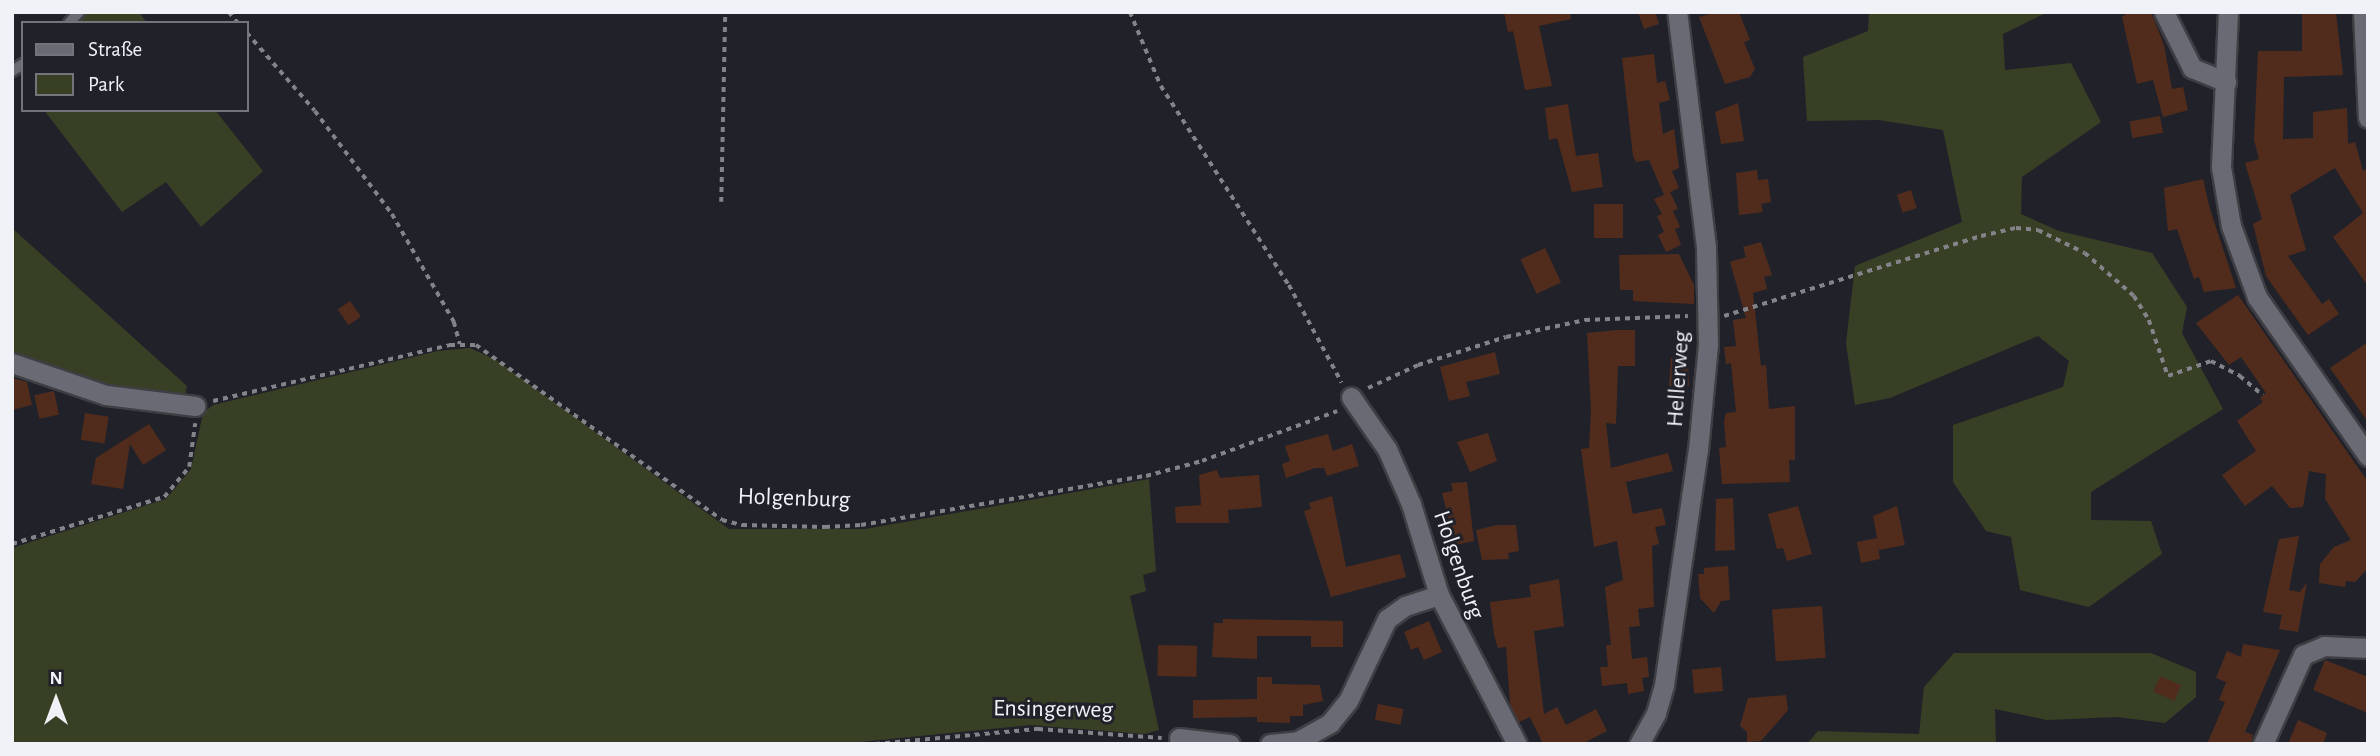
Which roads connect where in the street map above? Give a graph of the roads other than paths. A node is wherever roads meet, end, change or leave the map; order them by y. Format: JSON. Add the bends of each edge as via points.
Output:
{"nodes":[{"id":1,"x":1677,"y":12,"type":"edge"},
{"id":2,"x":2164,"y":12,"type":"edge"},
{"id":3,"x":2228,"y":12,"type":"edge"},
{"id":4,"x":2363,"y":12,"type":"edge"},
{"id":5,"x":2226,"y":82,"type":"junction"},
{"id":6,"x":2368,"y":118,"type":"edge"},
{"id":7,"x":12,"y":363,"type":"edge"},
{"id":8,"x":1353,"y":400,"type":"road end"},
{"id":9,"x":195,"y":406,"type":"road end"},
{"id":10,"x":2368,"y":456,"type":"edge"},
{"id":11,"x":1439,"y":594,"type":"junction"},
{"id":12,"x":2368,"y":648,"type":"edge"},
{"id":13,"x":1179,"y":738,"type":"road end"},
{"id":14,"x":1230,"y":744,"type":"edge"},
{"id":15,"x":1270,"y":744,"type":"edge"},
{"id":16,"x":1517,"y":744,"type":"edge"},
{"id":17,"x":1639,"y":744,"type":"edge"},
{"id":18,"x":2263,"y":744,"type":"edge"}],
"edges":[{"from":1,"to":17,"type":"street","name":"Hellerweg","via":[[1706,247],[1706,388],[1661,699]]},
{"from":2,"to":5,"type":"street","via":[[2192,68]]},
{"from":3,"to":5,"type":"street"},
{"from":4,"to":6,"type":"street"},
{"from":5,"to":10,"type":"street","via":[[2222,185],[2247,275],[2257,297]]},
{"from":7,"to":9,"type":"street","via":[[106,395]]},
{"from":8,"to":11,"type":"street","name":"Holgenburg","via":[[1395,466]]},
{"from":11,"to":15,"type":"street","via":[[1405,606],[1380,626],[1355,688],[1330,723],[1298,741]]},
{"from":11,"to":16,"type":"street","name":"Holgenburg"},
{"from":12,"to":18,"type":"street","via":[[2324,646],[2303,655]]},
{"from":13,"to":14,"type":"street"}]}
